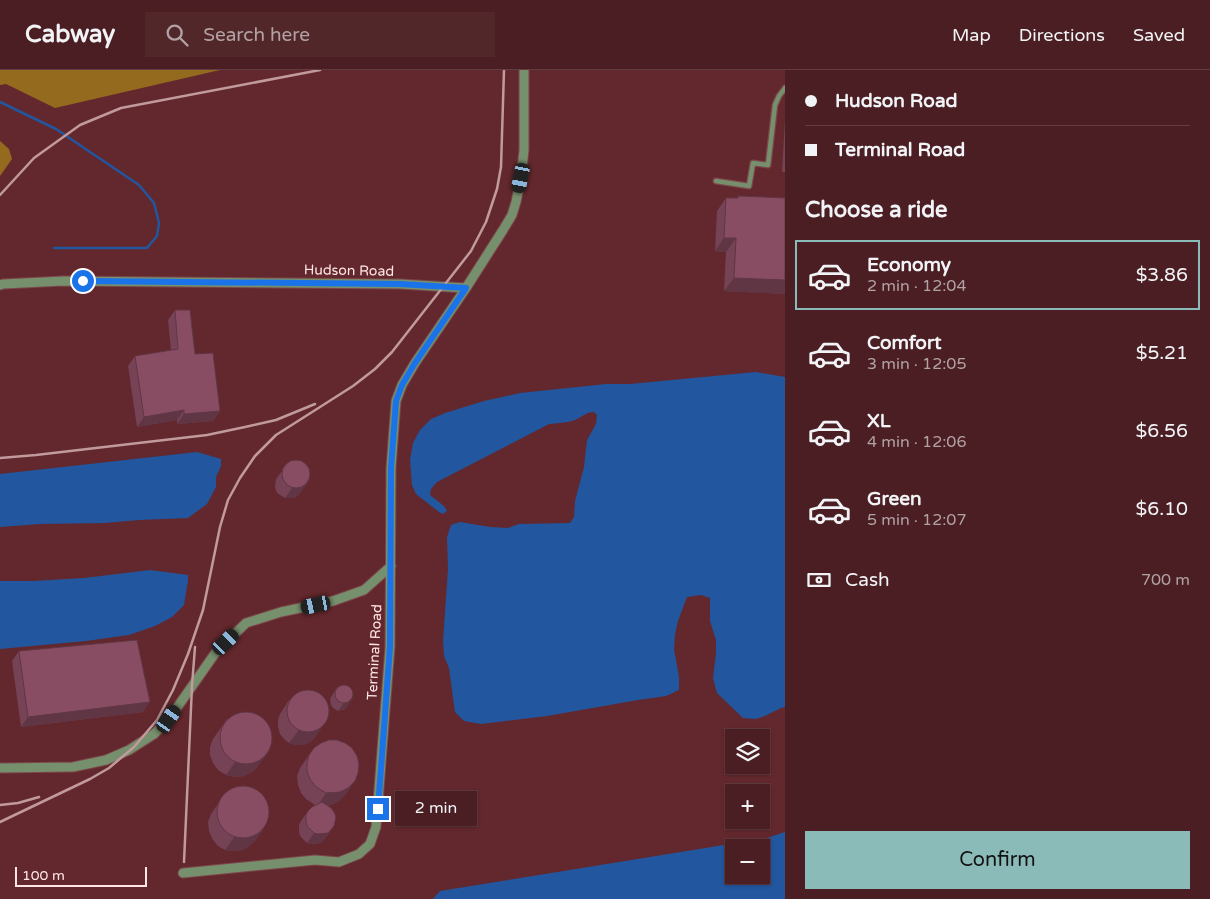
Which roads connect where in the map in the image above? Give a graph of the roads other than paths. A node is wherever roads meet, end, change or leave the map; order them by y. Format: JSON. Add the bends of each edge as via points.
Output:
{"nodes":[{"id":1,"x":524,"y":70,"type":"edge"},
{"id":2,"x":785,"y":88,"type":"edge"},
{"id":3,"x":716,"y":181,"type":"dead end"},
{"id":4,"x":0,"y":285,"type":"edge"},
{"id":5,"x":466,"y":288,"type":"junction"},
{"id":6,"x":390,"y":566,"type":"junction"},
{"id":7,"x":0,"y":768,"type":"edge"},
{"id":8,"x":183,"y":873,"type":"dead end"}],
"edges":[{"from":1,"to":5,"type":"street","via":[[524,150],[516,202],[512,215]]},
{"from":2,"to":3,"type":"lane","via":[[775,105],[768,165],[753,163],[749,186]]},
{"from":4,"to":5,"type":"street","name":"Hudson Road","via":[[73,281],[400,284]]},
{"from":5,"to":6,"type":"street","name":"Terminal Road","via":[[415,363],[396,401],[391,468]]},
{"from":6,"to":7,"type":"street","via":[[364,590],[246,623],[216,652],[169,719],[154,734],[129,750],[106,760],[73,767]]},
{"from":6,"to":8,"type":"street","name":"Terminal Road","via":[[389,657],[376,827],[370,844],[358,854],[339,862],[315,860]]}]}
